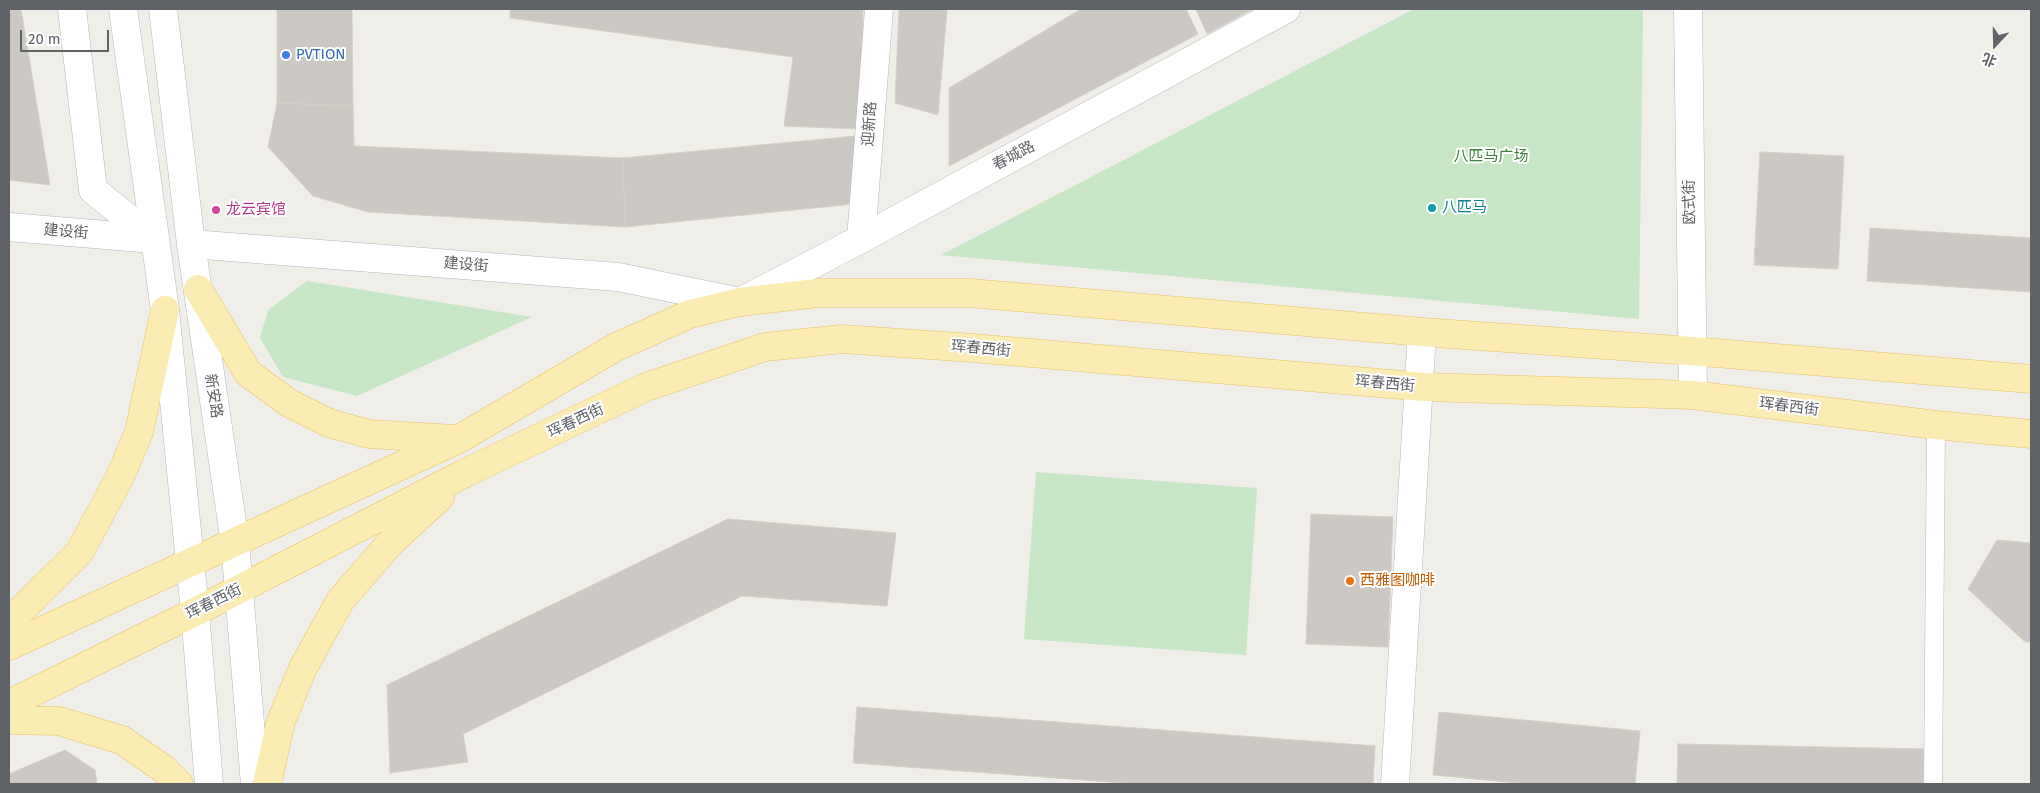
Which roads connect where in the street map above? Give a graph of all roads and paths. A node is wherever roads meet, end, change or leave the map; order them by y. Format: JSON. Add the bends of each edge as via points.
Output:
{"nodes":[{"id":1,"x":72,"y":9,"type":"edge"},
{"id":2,"x":124,"y":9,"type":"edge"},
{"id":3,"x":163,"y":9,"type":"edge"},
{"id":4,"x":879,"y":9,"type":"edge"},
{"id":5,"x":1286,"y":9,"type":"edge"},
{"id":6,"x":1688,"y":9,"type":"edge"},
{"id":7,"x":9,"y":227,"type":"edge"},
{"id":8,"x":154,"y":239,"type":"junction"},
{"id":9,"x":861,"y":239,"type":"junction"},
{"id":10,"x":191,"y":244,"type":"junction"},
{"id":11,"x":198,"y":289,"type":"junction"},
{"id":12,"x":740,"y":302,"type":"junction"},
{"id":13,"x":164,"y":310,"type":"junction"},
{"id":14,"x":1422,"y":332,"type":"junction"},
{"id":15,"x":1691,"y":351,"type":"junction"},
{"id":16,"x":2031,"y":379,"type":"edge"},
{"id":17,"x":1419,"y":386,"type":"junction"},
{"id":18,"x":1693,"y":395,"type":"junction"},
{"id":19,"x":1936,"y":426,"type":"junction"},
{"id":20,"x":2031,"y":434,"type":"edge"},
{"id":21,"x":458,"y":439,"type":"junction"},
{"id":22,"x":465,"y":473,"type":"junction"},
{"id":23,"x":235,"y":543,"type":"junction"},
{"id":24,"x":190,"y":562,"type":"junction"},
{"id":25,"x":238,"y":589,"type":"junction"},
{"id":26,"x":195,"y":612,"type":"junction"},
{"id":27,"x":9,"y":622,"type":"edge"},
{"id":28,"x":9,"y":646,"type":"edge"},
{"id":29,"x":9,"y":704,"type":"edge"},
{"id":30,"x":9,"y":720,"type":"edge"},
{"id":31,"x":179,"y":784,"type":"edge"},
{"id":32,"x":208,"y":784,"type":"edge"},
{"id":33,"x":254,"y":784,"type":"edge"},
{"id":34,"x":266,"y":784,"type":"edge"},
{"id":35,"x":1394,"y":784,"type":"edge"},
{"id":36,"x":1933,"y":784,"type":"edge"}],
"edges":[{"from":1,"to":8,"type":"street","via":[[93,190]]},
{"from":2,"to":8,"type":"street"},
{"from":3,"to":10,"type":"street","name":"新安路"},
{"from":4,"to":9,"type":"street","name":"迎新路"},
{"from":5,"to":9,"type":"street","name":"春城路"},
{"from":6,"to":15,"type":"street","name":"欧式街"},
{"from":7,"to":8,"type":"street","name":"建设街"},
{"from":8,"to":13,"type":"street"},
{"from":9,"to":12,"type":"street","name":"春城路"},
{"from":10,"to":11,"type":"street","name":"新安路"},
{"from":10,"to":12,"type":"street","name":"建设街","via":[[618,277]]},
{"from":11,"to":21,"type":"main road","via":[[248,373],[289,404],[329,423],[369,434]]},
{"from":11,"to":23,"type":"street","name":"新安路"},
{"from":12,"to":14,"type":"main road","via":[[818,292],[970,293]]},
{"from":12,"to":21,"type":"main road","via":[[690,314],[616,347]]},
{"from":13,"to":24,"type":"street"},
{"from":13,"to":27,"type":"main road","via":[[139,432],[121,475],[79,553]]},
{"from":14,"to":15,"type":"main road"},
{"from":14,"to":17,"type":"street"},
{"from":15,"to":16,"type":"main road"},
{"from":15,"to":18,"type":"street","name":"欧式街"},
{"from":17,"to":18,"type":"main road","name":"珲春西街"},
{"from":17,"to":22,"type":"main road","name":"珲春西街","via":[[842,339],[765,347],[646,388]]},
{"from":17,"to":35,"type":"street"},
{"from":18,"to":19,"type":"main road","name":"珲春西街"},
{"from":19,"to":20,"type":"main road","name":"珲春西街"},
{"from":19,"to":36,"type":"lane"},
{"from":21,"to":23,"type":"main road"},
{"from":22,"to":25,"type":"main road","name":"珲春西街"},
{"from":22,"to":34,"type":"main road","via":[[390,543],[340,602],[303,668],[281,722]]},
{"from":23,"to":24,"type":"main road"},
{"from":23,"to":25,"type":"street","name":"新安路"},
{"from":24,"to":26,"type":"street"},
{"from":24,"to":28,"type":"main road"},
{"from":25,"to":26,"type":"main road","name":"珲春西街"},
{"from":25,"to":33,"type":"street","name":"新安路"},
{"from":26,"to":29,"type":"main road","name":"珲春西街"},
{"from":26,"to":32,"type":"street"},
{"from":30,"to":31,"type":"main road","via":[[58,721],[122,740],[165,770]]}]}
